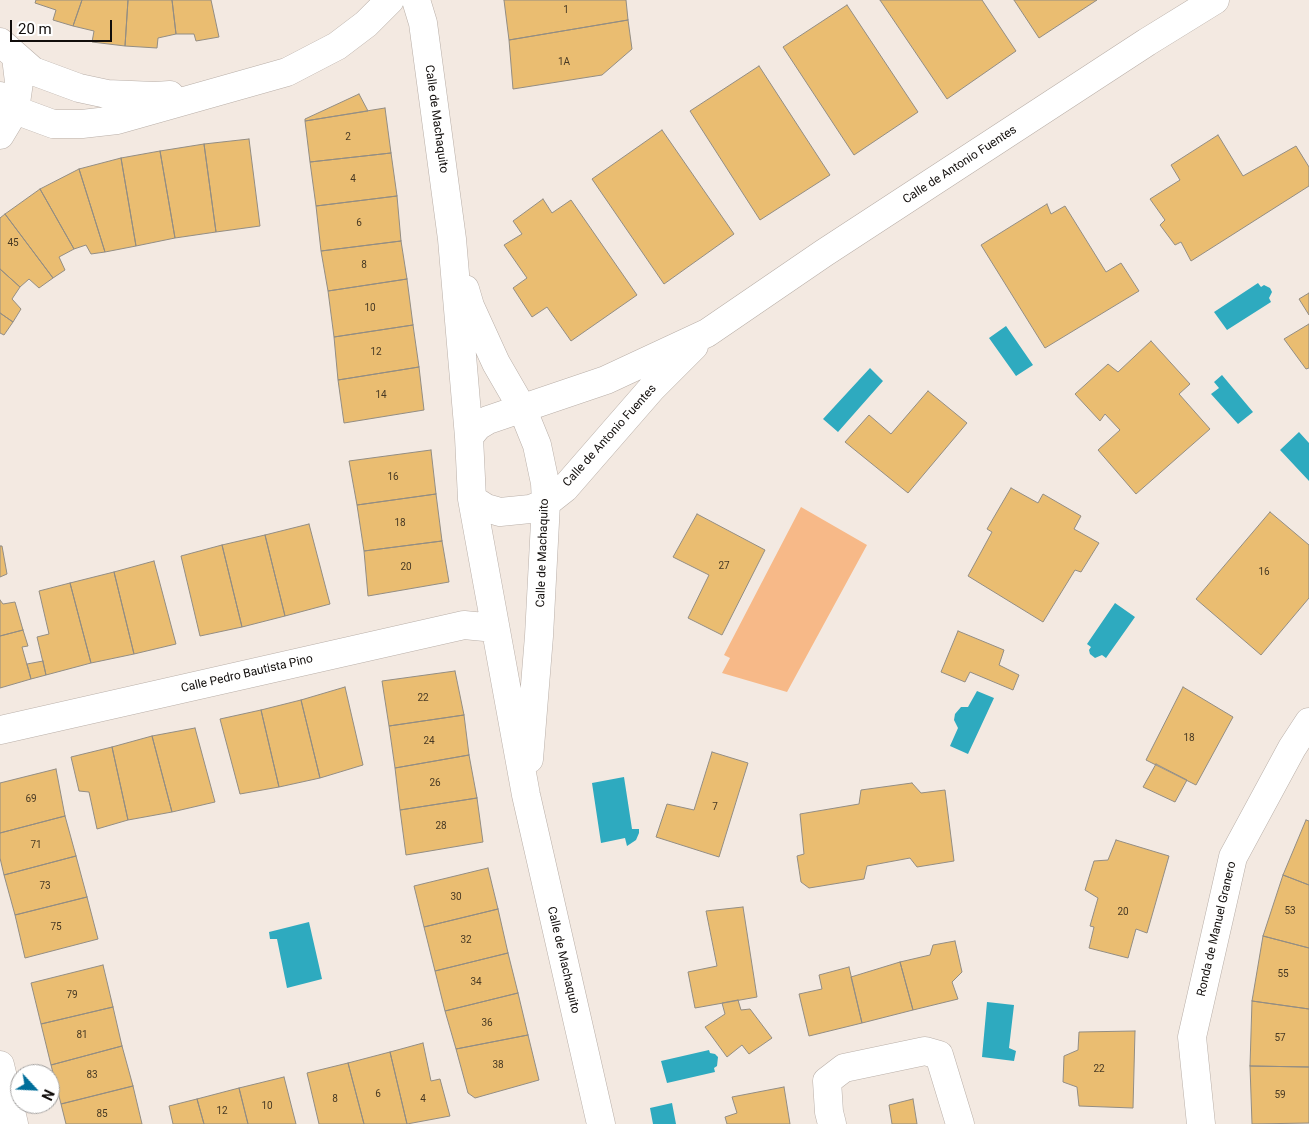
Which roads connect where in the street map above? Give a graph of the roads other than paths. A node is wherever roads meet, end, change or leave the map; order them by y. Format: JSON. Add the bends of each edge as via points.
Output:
{"nodes":[{"id":1,"x":390,"y":0,"type":"edge"},
{"id":2,"x":416,"y":0,"type":"edge"},
{"id":3,"x":1214,"y":0,"type":"edge"},
{"id":4,"x":8,"y":49,"type":"edge"},
{"id":5,"x":219,"y":92,"type":"junction"},
{"id":6,"x":7,"y":103,"type":"edge"},
{"id":7,"x":0,"y":136,"type":"edge"},
{"id":8,"x":452,"y":239,"type":"junction"},
{"id":9,"x":707,"y":333,"type":"junction"},
{"id":10,"x":522,"y":408,"type":"junction"},
{"id":11,"x":469,"y":437,"type":"junction"},
{"id":12,"x":472,"y":499,"type":"junction"},
{"id":13,"x":546,"y":503,"type":"junction"},
{"id":14,"x":495,"y":628,"type":"junction"},
{"id":15,"x":1309,"y":722,"type":"edge"},
{"id":16,"x":0,"y":730,"type":"edge"},
{"id":17,"x":526,"y":795,"type":"junction"},
{"id":18,"x":0,"y":1065,"type":"edge"},
{"id":19,"x":14,"y":1124,"type":"edge"},
{"id":20,"x":601,"y":1124,"type":"edge"},
{"id":21,"x":832,"y":1124,"type":"edge"},
{"id":22,"x":960,"y":1124,"type":"edge"},
{"id":23,"x":1201,"y":1124,"type":"edge"}],
"edges":[{"from":1,"to":5,"type":"street","via":[[337,46],[287,72]]},
{"from":2,"to":8,"type":"street","name":"Calle de Machaquito","via":[[423,23]]},
{"from":3,"to":9,"type":"street","name":"Calle de Antonio Fuentes","via":[[824,253]]},
{"from":4,"to":5,"type":"street","via":[[32,71],[79,88],[108,94],[155,96]]},
{"from":4,"to":6,"type":"street","via":[[18,82]]},
{"from":5,"to":6,"type":"street","via":[[117,120],[82,124],[53,124]]},
{"from":6,"to":7,"type":"street"},
{"from":8,"to":10,"type":"street","name":"Calle de Machaquito","via":[[470,306],[496,363]]},
{"from":8,"to":11,"type":"street","name":"Calle de Machaquito"},
{"from":9,"to":10,"type":"street","name":"Calle de Antonio Fuentes","via":[[606,380]]},
{"from":9,"to":13,"type":"street","name":"Calle de Antonio Fuentes","via":[[652,388],[565,488]]},
{"from":10,"to":11,"type":"street","name":"Calle de Antonio Fuentes","via":[[488,420]]},
{"from":10,"to":13,"type":"street","name":"Calle de Machaquito","via":[[537,445]]},
{"from":11,"to":12,"type":"street","name":"Calle de Machaquito"},
{"from":12,"to":13,"type":"street","name":"Calle de Antonio Fuentes","via":[[500,512],[530,509]]},
{"from":12,"to":14,"type":"street","name":"Calle de Machaquito"},
{"from":13,"to":17,"type":"street","name":"Calle de Machaquito"},
{"from":14,"to":16,"type":"street","name":"Calle Pedro Bautista Pino","via":[[464,625]]},
{"from":14,"to":17,"type":"street","name":"Calle de Machaquito"},
{"from":15,"to":23,"type":"street","name":"Ronda de Manuel Granero","via":[[1234,857],[1192,1037]]},
{"from":17,"to":20,"type":"street","name":"Calle de Machaquito"},
{"from":18,"to":19,"type":"street"},
{"from":21,"to":22,"type":"street","via":[[827,1081],[844,1068],[925,1051],[939,1055]]}]}
